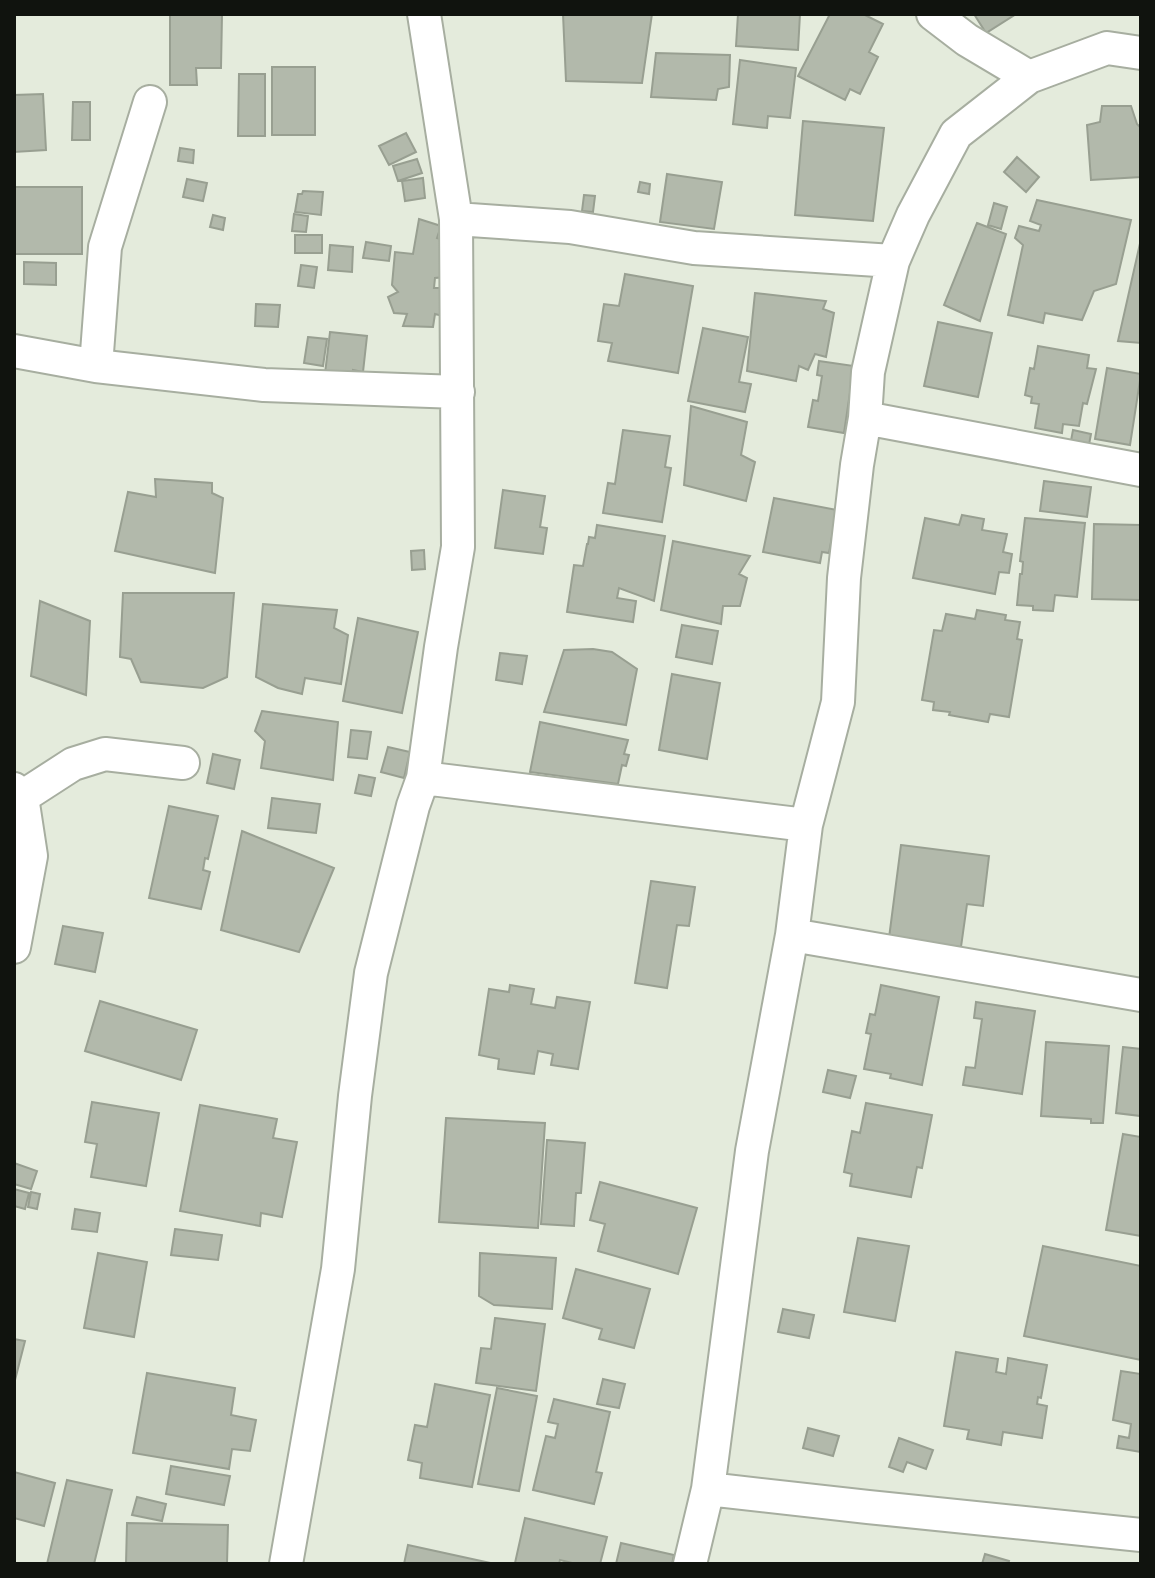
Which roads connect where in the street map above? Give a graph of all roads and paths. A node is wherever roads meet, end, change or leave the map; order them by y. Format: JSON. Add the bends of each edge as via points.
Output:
{"nodes":[{"id":1,"x":424,"y":14,"type":"edge"},
{"id":2,"x":933,"y":14,"type":"edge"},
{"id":3,"x":1141,"y":53,"type":"edge"},
{"id":4,"x":1029,"y":77,"type":"junction"},
{"id":5,"x":150,"y":102,"type":"dead end"},
{"id":6,"x":456,"y":219,"type":"junction"},
{"id":7,"x":893,"y":261,"type":"junction"},
{"id":8,"x":14,"y":351,"type":"edge"},
{"id":9,"x":96,"y":366,"type":"junction"},
{"id":10,"x":458,"y":392,"type":"junction"},
{"id":11,"x":865,"y":418,"type":"junction"},
{"id":12,"x":1141,"y":470,"type":"edge"},
{"id":13,"x":183,"y":763,"type":"dead end"},
{"id":14,"x":423,"y":778,"type":"junction"},
{"id":15,"x":18,"y":793,"type":"edge"},
{"id":16,"x":806,"y":825,"type":"junction"},
{"id":17,"x":792,"y":935,"type":"junction"},
{"id":18,"x":14,"y":947,"type":"edge"},
{"id":19,"x":1141,"y":995,"type":"edge"},
{"id":20,"x":708,"y":1489,"type":"junction"},
{"id":21,"x":1141,"y":1535,"type":"edge"},
{"id":22,"x":286,"y":1564,"type":"edge"},
{"id":23,"x":690,"y":1564,"type":"edge"}],
"edges":[{"from":1,"to":6,"type":"street"},
{"from":2,"to":4,"type":"street"},
{"from":3,"to":4,"type":"street","via":[[1107,48]]},
{"from":4,"to":7,"type":"street","via":[[956,134]]},
{"from":5,"to":9,"type":"street","via":[[105,247]]},
{"from":6,"to":7,"type":"street","via":[[570,227],[694,248]]},
{"from":6,"to":10,"type":"street"},
{"from":7,"to":11,"type":"street","via":[[868,372]]},
{"from":8,"to":9,"type":"street"},
{"from":9,"to":10,"type":"street","via":[[264,385]]},
{"from":10,"to":14,"type":"street","via":[[458,547]]},
{"from":11,"to":12,"type":"street"},
{"from":11,"to":16,"type":"street","via":[[844,578],[838,702]]},
{"from":13,"to":15,"type":"street","via":[[105,754]]},
{"from":14,"to":16,"type":"street"},
{"from":14,"to":22,"type":"street","via":[[371,973],[338,1269]]},
{"from":15,"to":18,"type":"street","via":[[31,856]]},
{"from":16,"to":17,"type":"street"},
{"from":17,"to":19,"type":"street"},
{"from":17,"to":20,"type":"street","via":[[752,1151]]},
{"from":20,"to":21,"type":"street"},
{"from":20,"to":23,"type":"street"}]}
